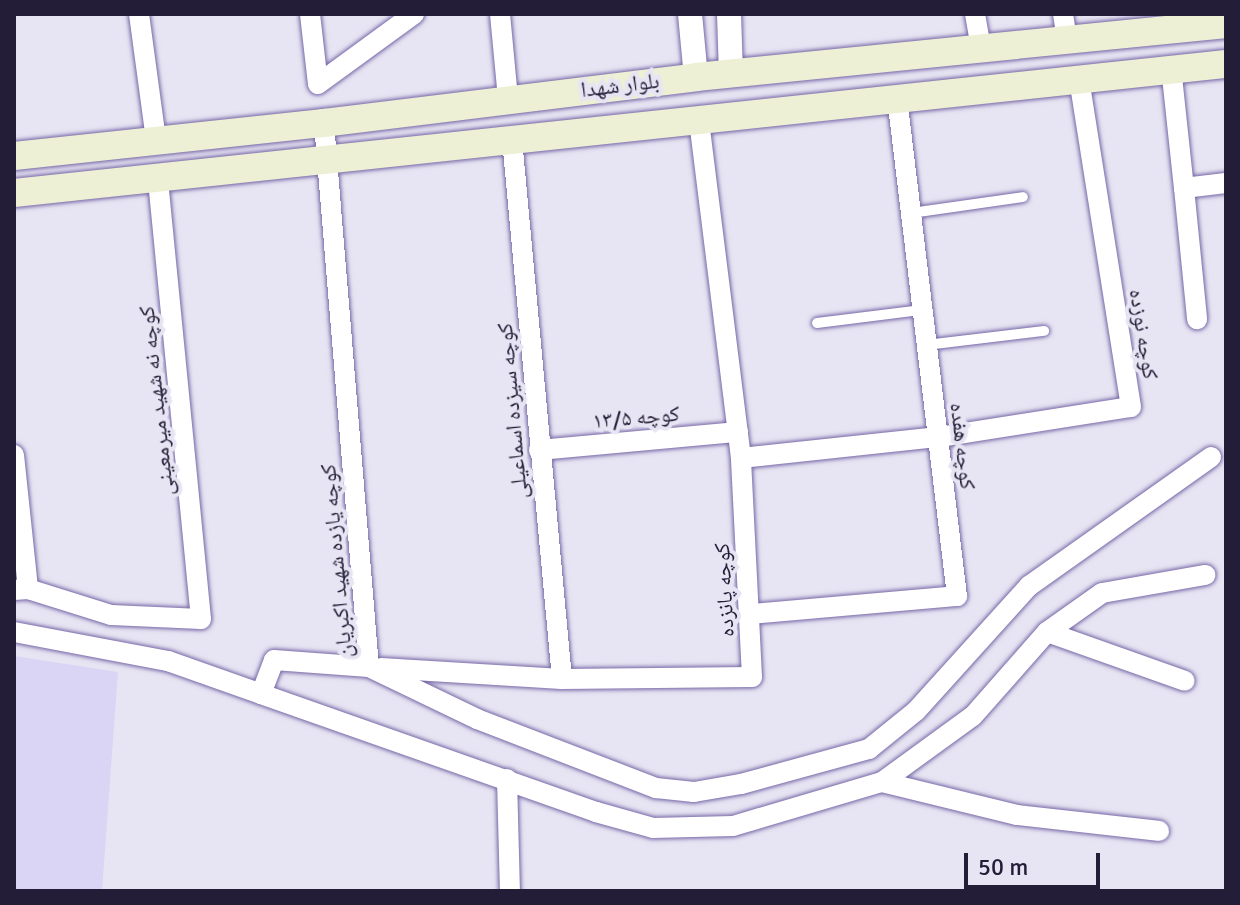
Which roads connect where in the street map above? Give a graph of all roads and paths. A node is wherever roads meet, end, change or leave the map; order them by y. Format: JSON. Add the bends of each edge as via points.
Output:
{"nodes":[{"id":1,"x":139,"y":14,"type":"edge"},
{"id":2,"x":310,"y":14,"type":"edge"},
{"id":3,"x":414,"y":14,"type":"edge"},
{"id":4,"x":500,"y":14,"type":"edge"},
{"id":5,"x":690,"y":14,"type":"edge"},
{"id":6,"x":729,"y":14,"type":"edge"},
{"id":7,"x":975,"y":14,"type":"edge"},
{"id":8,"x":1158,"y":22,"type":"edge"},
{"id":9,"x":1226,"y":24,"type":"edge"},
{"id":10,"x":1065,"y":27,"type":"edge"},
{"id":11,"x":981,"y":48,"type":"junction"},
{"id":12,"x":1226,"y":64,"type":"edge"},
{"id":13,"x":1171,"y":67,"type":"junction"},
{"id":14,"x":731,"y":73,"type":"junction"},
{"id":15,"x":696,"y":77,"type":"junction"},
{"id":16,"x":1079,"y":77,"type":"junction"},
{"id":17,"x":897,"y":97,"type":"junction"},
{"id":18,"x":508,"y":98,"type":"junction"},
{"id":19,"x":699,"y":119,"type":"junction"},
{"id":20,"x":324,"y":123,"type":"junction"},
{"id":21,"x":156,"y":139,"type":"junction"},
{"id":22,"x":512,"y":139,"type":"junction"},
{"id":23,"x":14,"y":156,"type":"edge"},
{"id":24,"x":328,"y":161,"type":"junction"},
{"id":25,"x":158,"y":178,"type":"junction"},
{"id":26,"x":1226,"y":183,"type":"edge"},
{"id":27,"x":1184,"y":188,"type":"junction"},
{"id":28,"x":14,"y":193,"type":"edge"},
{"id":29,"x":1023,"y":197,"type":"dead end"},
{"id":30,"x":911,"y":213,"type":"junction"},
{"id":31,"x":922,"y":310,"type":"junction"},
{"id":32,"x":1197,"y":319,"type":"dead end"},
{"id":33,"x":817,"y":323,"type":"dead end"},
{"id":34,"x":1044,"y":331,"type":"dead end"},
{"id":35,"x":926,"y":345,"type":"junction"},
{"id":36,"x":738,"y":432,"type":"junction"},
{"id":37,"x":939,"y":437,"type":"junction"},
{"id":38,"x":539,"y":450,"type":"junction"},
{"id":39,"x":14,"y":455,"type":"edge"},
{"id":40,"x":1211,"y":457,"type":"dead end"},
{"id":41,"x":741,"y":458,"type":"junction"},
{"id":42,"x":1205,"y":575,"type":"dead end"},
{"id":43,"x":21,"y":590,"type":"edge"},
{"id":44,"x":751,"y":614,"type":"junction"},
{"id":45,"x":14,"y":632,"type":"edge"},
{"id":46,"x":1047,"y":632,"type":"junction"},
{"id":47,"x":369,"y":667,"type":"junction"},
{"id":48,"x":562,"y":679,"type":"junction"},
{"id":49,"x":1185,"y":681,"type":"dead end"},
{"id":50,"x":261,"y":694,"type":"junction"},
{"id":51,"x":507,"y":779,"type":"junction"},
{"id":52,"x":882,"y":782,"type":"junction"},
{"id":53,"x":1159,"y":831,"type":"dead end"},
{"id":54,"x":510,"y":891,"type":"edge"}],
"edges":[{"from":1,"to":21,"type":"street"},
{"from":2,"to":3,"type":"street","via":[[318,84]]},
{"from":4,"to":18,"type":"street"},
{"from":5,"to":15,"type":"street"},
{"from":6,"to":14,"type":"street"},
{"from":7,"to":11,"type":"street"},
{"from":8,"to":9,"type":"main road","name":"بلوار شهدا"},
{"from":8,"to":10,"type":"main road","name":"بلوار شهدا"},
{"from":10,"to":11,"type":"main road","name":"بلوار شهدا"},
{"from":11,"to":14,"type":"main road","name":"بلوار شهدا"},
{"from":12,"to":13,"type":"main road","name":"بلوار شهدا"},
{"from":13,"to":16,"type":"main road","name":"بلوار شهدا"},
{"from":13,"to":27,"type":"street"},
{"from":14,"to":15,"type":"main road","name":"بلوار شهدا"},
{"from":15,"to":18,"type":"main road","name":"بلوار شهدا"},
{"from":16,"to":17,"type":"main road","name":"بلوار شهدا"},
{"from":16,"to":37,"type":"street","name":"کوچه نوزده","via":[[1131,407]]},
{"from":17,"to":19,"type":"main road","name":"بلوار شهدا"},
{"from":17,"to":30,"type":"street","name":"کوچه هفده"},
{"from":18,"to":20,"type":"main road","name":"بلوار شهدا"},
{"from":19,"to":22,"type":"main road","name":"بلوار شهدا"},
{"from":19,"to":36,"type":"street","name":"کوچه پانزده"},
{"from":20,"to":21,"type":"main road","name":"بلوار شهدا"},
{"from":20,"to":24,"type":"street","name":"کوچه یازده شهید اکبریان"},
{"from":21,"to":23,"type":"main road","name":"بلوار شهدا"},
{"from":22,"to":24,"type":"main road","name":"بلوار شهدا"},
{"from":22,"to":38,"type":"street","name":"کوچه سیزده اسماعیلی"},
{"from":24,"to":25,"type":"main road","name":"بلوار شهدا"},
{"from":24,"to":47,"type":"street","name":"کوچه یازده شهید اکبریان"},
{"from":25,"to":28,"type":"main road","name":"بلوار شهدا"},
{"from":25,"to":43,"type":"street","name":"کوچه نه شهید میرمعینی","via":[[201,619],[111,615]]},
{"from":26,"to":27,"type":"street"},
{"from":27,"to":32,"type":"street"},
{"from":29,"to":30,"type":"lane"},
{"from":30,"to":31,"type":"street","name":"کوچه هفده"},
{"from":31,"to":33,"type":"lane"},
{"from":31,"to":35,"type":"street","name":"کوچه هفده"},
{"from":34,"to":35,"type":"lane"},
{"from":35,"to":37,"type":"street","name":"کوچه هفده"},
{"from":36,"to":38,"type":"street","name":"کوچه ۱۳/۵"},
{"from":36,"to":41,"type":"street","name":"کوچه پانزده"},
{"from":37,"to":41,"type":"street"},
{"from":37,"to":44,"type":"street","name":"کوچه هفده","via":[[957,596]]},
{"from":38,"to":48,"type":"street","name":"کوچه سیزده اسماعیلی"},
{"from":39,"to":43,"type":"street"},
{"from":40,"to":47,"type":"street","via":[[1029,586],[916,711],[869,749],[741,784],[694,792],[656,788],[490,725]]},
{"from":41,"to":44,"type":"street","name":"کوچه پانزده"},
{"from":42,"to":46,"type":"street","via":[[1102,593]]},
{"from":44,"to":48,"type":"street","name":"کوچه پانزده","via":[[752,677]]},
{"from":45,"to":50,"type":"street","via":[[168,661]]},
{"from":46,"to":49,"type":"street"},
{"from":46,"to":52,"type":"street","via":[[973,716]]},
{"from":47,"to":48,"type":"street","name":"کوچه پانزده"},
{"from":47,"to":50,"type":"street","name":"کوچه یازده شهید اکبریان","via":[[274,660]]},
{"from":50,"to":51,"type":"street"},
{"from":51,"to":52,"type":"street","via":[[653,828],[692,829],[733,826]]},
{"from":51,"to":54,"type":"street"},
{"from":52,"to":53,"type":"street","via":[[1017,815]]}]}
